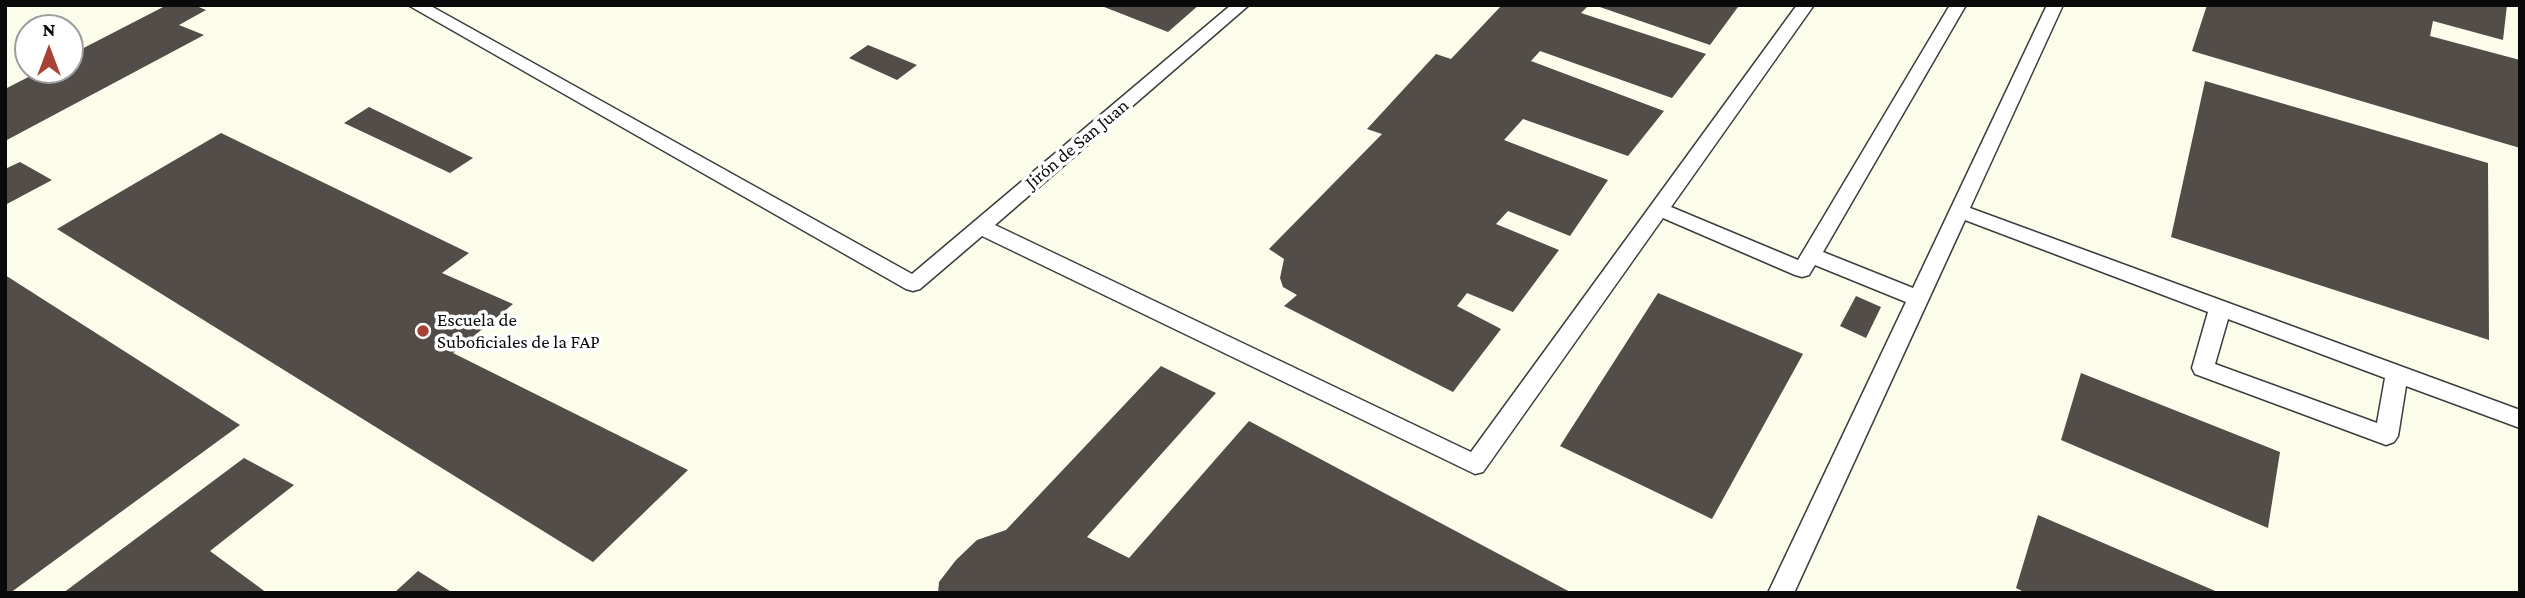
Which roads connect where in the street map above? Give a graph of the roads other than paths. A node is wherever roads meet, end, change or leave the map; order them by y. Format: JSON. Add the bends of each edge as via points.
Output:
{"nodes":[{"id":1,"x":416,"y":5,"type":"edge"},
{"id":2,"x":1241,"y":5,"type":"edge"},
{"id":3,"x":1806,"y":5,"type":"edge"},
{"id":4,"x":1958,"y":5,"type":"edge"},
{"id":5,"x":2055,"y":5,"type":"edge"},
{"id":6,"x":1659,"y":209,"type":"junction"},
{"id":7,"x":1959,"y":211,"type":"junction"},
{"id":8,"x":981,"y":227,"type":"junction"},
{"id":9,"x":1811,"y":255,"type":"junction"},
{"id":10,"x":1918,"y":298,"type":"junction"},
{"id":11,"x":2220,"y":308,"type":"junction"},
{"id":12,"x":2397,"y":374,"type":"junction"},
{"id":13,"x":2520,"y":419,"type":"edge"},
{"id":14,"x":1781,"y":593,"type":"edge"}],
"edges":[{"from":1,"to":8,"type":"lane","name":"Jirón de San Juan","via":[[914,284]]},
{"from":2,"to":8,"type":"lane","name":"Jirón de San Juan"},
{"from":3,"to":6,"type":"lane"},
{"from":4,"to":9,"type":"lane"},
{"from":5,"to":7,"type":"lane"},
{"from":6,"to":8,"type":"lane","via":[[1475,465]]},
{"from":6,"to":9,"type":"lane","via":[[1802,270]]},
{"from":7,"to":10,"type":"lane"},
{"from":7,"to":11,"type":"lane"},
{"from":9,"to":10,"type":"lane"},
{"from":10,"to":14,"type":"lane"},
{"from":11,"to":12,"type":"lane"},
{"from":11,"to":12,"type":"lane","via":[[2203,368],[2386,436]]},
{"from":12,"to":13,"type":"lane"}]}
